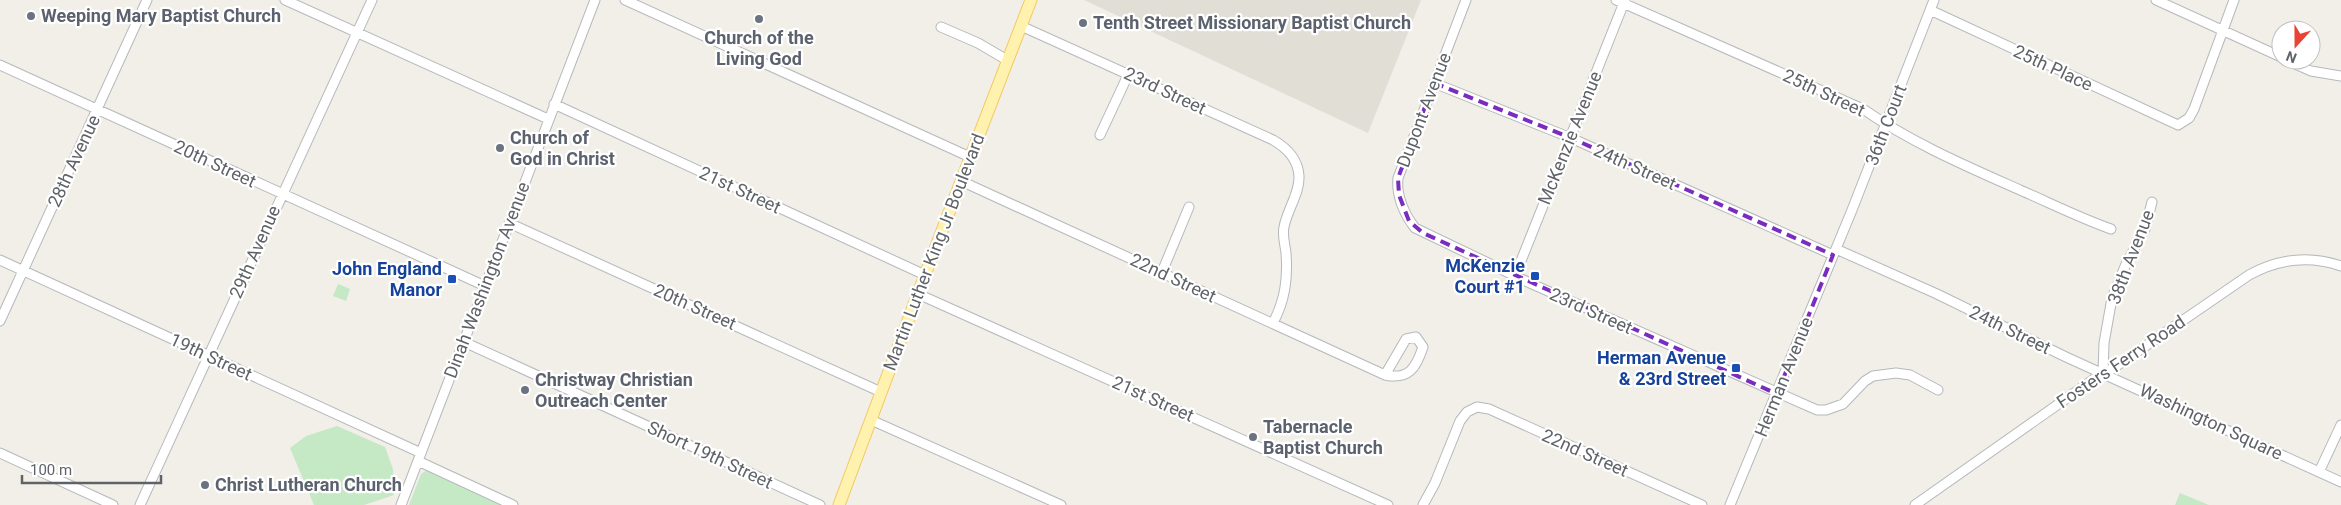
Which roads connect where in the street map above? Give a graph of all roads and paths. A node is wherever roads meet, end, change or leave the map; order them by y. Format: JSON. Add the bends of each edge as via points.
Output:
{"nodes":[{"id":1,"x":147,"y":0,"type":"edge"},
{"id":2,"x":285,"y":0,"type":"edge"},
{"id":3,"x":372,"y":0,"type":"edge"},
{"id":4,"x":595,"y":0,"type":"edge"},
{"id":5,"x":626,"y":0,"type":"edge"},
{"id":6,"x":1031,"y":0,"type":"edge"},
{"id":7,"x":1466,"y":0,"type":"edge"},
{"id":8,"x":1934,"y":0,"type":"edge"},
{"id":9,"x":2156,"y":0,"type":"edge"},
{"id":10,"x":2234,"y":0,"type":"edge"},
{"id":11,"x":1622,"y":1,"type":"edge"},
{"id":12,"x":1930,"y":10,"type":"junction"},
{"id":13,"x":1021,"y":26,"type":"junction"},
{"id":14,"x":941,"y":27,"type":"dead end"},
{"id":15,"x":2224,"y":31,"type":"junction"},
{"id":16,"x":358,"y":33,"type":"junction"},
{"id":17,"x":2271,"y":53,"type":"edge"},
{"id":18,"x":1007,"y":60,"type":"junction"},
{"id":19,"x":0,"y":65,"type":"edge"},
{"id":20,"x":2312,"y":70,"type":"edge"},
{"id":21,"x":1128,"y":75,"type":"junction"},
{"id":22,"x":2341,"y":76,"type":"edge"},
{"id":23,"x":1434,"y":84,"type":"junction"},
{"id":24,"x":554,"y":104,"type":"junction"},
{"id":25,"x":97,"y":110,"type":"junction"},
{"id":26,"x":548,"y":119,"type":"junction"},
{"id":27,"x":1885,"y":124,"type":"junction"},
{"id":28,"x":1100,"y":135,"type":"dead end"},
{"id":29,"x":1571,"y":138,"type":"junction"},
{"id":30,"x":970,"y":157,"type":"junction"},
{"id":31,"x":961,"y":180,"type":"junction"},
{"id":32,"x":281,"y":194,"type":"junction"},
{"id":33,"x":2152,"y":202,"type":"dead end"},
{"id":34,"x":1190,"y":207,"type":"dead end"},
{"id":35,"x":1409,"y":220,"type":"joint"},
{"id":36,"x":509,"y":223,"type":"junction"},
{"id":37,"x":2111,"y":229,"type":"dead end"},
{"id":38,"x":1835,"y":252,"type":"junction"},
{"id":39,"x":0,"y":260,"type":"edge"},
{"id":40,"x":2341,"y":266,"type":"edge"},
{"id":41,"x":22,"y":270,"type":"junction"},
{"id":42,"x":1162,"y":272,"type":"junction"},
{"id":43,"x":925,"y":275,"type":"junction"},
{"id":44,"x":1515,"y":276,"type":"junction"},
{"id":45,"x":485,"y":286,"type":"junction"},
{"id":46,"x":918,"y":294,"type":"junction"},
{"id":47,"x":0,"y":322,"type":"edge"},
{"id":48,"x":1273,"y":323,"type":"junction"},
{"id":49,"x":464,"y":342,"type":"junction"},
{"id":50,"x":208,"y":356,"type":"junction"},
{"id":51,"x":2103,"y":373,"type":"junction"},
{"id":52,"x":1385,"y":374,"type":"junction"},
{"id":53,"x":1938,"y":390,"type":"dead end"},
{"id":54,"x":881,"y":392,"type":"junction"},
{"id":55,"x":1777,"y":394,"type":"junction"},
{"id":56,"x":871,"y":420,"type":"junction"},
{"id":57,"x":2341,"y":425,"type":"edge"},
{"id":58,"x":0,"y":453,"type":"edge"},
{"id":59,"x":420,"y":457,"type":"junction"},
{"id":60,"x":2319,"y":472,"type":"junction"},
{"id":61,"x":2341,"y":482,"type":"edge"},
{"id":62,"x":1427,"y":504,"type":"edge"},
{"id":63,"x":113,"y":505,"type":"edge"},
{"id":64,"x":140,"y":505,"type":"edge"},
{"id":65,"x":401,"y":505,"type":"edge"},
{"id":66,"x":512,"y":505,"type":"edge"},
{"id":67,"x":820,"y":505,"type":"edge"},
{"id":68,"x":839,"y":505,"type":"edge"},
{"id":69,"x":1061,"y":505,"type":"edge"},
{"id":70,"x":1388,"y":505,"type":"edge"},
{"id":71,"x":1702,"y":505,"type":"edge"},
{"id":72,"x":1730,"y":505,"type":"edge"},
{"id":73,"x":1915,"y":505,"type":"edge"}],
"edges":[{"from":1,"to":25,"type":"street","name":"28th Avenue"},
{"from":2,"to":16,"type":"street"},
{"from":3,"to":16,"type":"street","name":"29th Avenue"},
{"from":4,"to":24,"type":"street","name":"Dinah Washington Avenue"},
{"from":5,"to":30,"type":"street"},
{"from":6,"to":13,"type":"main road","name":"Martin Luther King Jr Boulevard"},
{"from":7,"to":23,"type":"street","name":"Dupont Avenue"},
{"from":8,"to":12,"type":"street","name":"36th Court"},
{"from":9,"to":15,"type":"street"},
{"from":10,"to":15,"type":"street"},
{"from":11,"to":27,"type":"street","name":"25th Street","via":[[1855,105]]},
{"from":11,"to":29,"type":"street","name":"McKenzie Avenue"},
{"from":12,"to":15,"type":"street","name":"25th Place","via":[[2178,125],[2189,118],[2194,108]]},
{"from":12,"to":27,"type":"street","name":"36th Court"},
{"from":13,"to":18,"type":"main road","name":"Martin Luther King Jr Boulevard"},
{"from":13,"to":21,"type":"street","name":"23rd Street"},
{"from":14,"to":18,"type":"street"},
{"from":15,"to":17,"type":"street"},
{"from":16,"to":26,"type":"street"},
{"from":16,"to":32,"type":"street","name":"29th Avenue"},
{"from":18,"to":30,"type":"main road","name":"Martin Luther King Jr Boulevard"},
{"from":19,"to":25,"type":"street","name":"20th Street"},
{"from":20,"to":22,"type":"street"},
{"from":21,"to":28,"type":"street"},
{"from":21,"to":48,"type":"street","name":"23rd Street","via":[[1273,140],[1291,154],[1297,168],[1297,188],[1283,230],[1287,274],[1281,308]]},
{"from":23,"to":29,"type":"street","name":"24th Street"},
{"from":23,"to":35,"type":"street","name":"Dupont Avenue","via":[[1398,178],[1399,195]]},
{"from":24,"to":26,"type":"street","name":"Dinah Washington Avenue"},
{"from":24,"to":43,"type":"street","name":"21st Street"},
{"from":25,"to":32,"type":"street","name":"20th Street"},
{"from":25,"to":41,"type":"street","name":"28th Avenue"},
{"from":26,"to":36,"type":"street","name":"Dinah Washington Avenue"},
{"from":27,"to":37,"type":"street","name":"25th Street","via":[[1951,159]]},
{"from":27,"to":38,"type":"street","name":"36th Court"},
{"from":29,"to":38,"type":"street","name":"24th Street"},
{"from":29,"to":44,"type":"street","name":"McKenzie Avenue"},
{"from":30,"to":31,"type":"main road","name":"Martin Luther King Jr Boulevard"},
{"from":31,"to":42,"type":"street","name":"22nd Street"},
{"from":31,"to":43,"type":"main road","name":"Martin Luther King Jr Boulevard"},
{"from":32,"to":45,"type":"street","name":"20th Street"},
{"from":32,"to":50,"type":"street","name":"29th Avenue"},
{"from":33,"to":51,"type":"street","name":"38th Avenue","via":[[2145,229],[2112,298],[2104,343]]},
{"from":34,"to":42,"type":"street"},
{"from":35,"to":44,"type":"street","name":"23rd Street","via":[[1423,233]]},
{"from":36,"to":45,"type":"street","name":"Dinah Washington Avenue"},
{"from":36,"to":54,"type":"street","name":"20th Street"},
{"from":38,"to":51,"type":"street","name":"24th Street"},
{"from":38,"to":55,"type":"street","name":"Herman Avenue"},
{"from":39,"to":41,"type":"street","name":"19th Street"},
{"from":40,"to":51,"type":"street","name":"Fosters Ferry Road","via":[[2304,260],[2281,262],[2259,269]]},
{"from":41,"to":47,"type":"street","name":"28th Avenue"},
{"from":41,"to":50,"type":"street","name":"19th Street"},
{"from":42,"to":48,"type":"street","name":"22nd Street"},
{"from":43,"to":46,"type":"main road","name":"Martin Luther King Jr Boulevard"},
{"from":44,"to":55,"type":"street","name":"23rd Street"},
{"from":45,"to":49,"type":"street","name":"Dinah Washington Avenue"},
{"from":46,"to":54,"type":"main road","name":"Martin Luther King Jr Boulevard"},
{"from":46,"to":70,"type":"street","name":"21st Street"},
{"from":48,"to":52,"type":"street","name":"22nd Street"},
{"from":49,"to":59,"type":"street","name":"Dinah Washington Avenue"},
{"from":49,"to":67,"type":"street","name":"Short 19th Street"},
{"from":50,"to":59,"type":"street","name":"19th Street"},
{"from":50,"to":64,"type":"street","name":"29th Avenue"},
{"from":51,"to":60,"type":"street","name":"Washington Square"},
{"from":51,"to":73,"type":"street","name":"Fosters Ferry Road"},
{"from":52,"to":52,"type":"street","name":"22nd Street","via":[[1397,377],[1407,374],[1414,366],[1422,347],[1416,337],[1406,339]]},
{"from":53,"to":55,"type":"street","name":"23rd Street","via":[[1910,375],[1896,373],[1873,376],[1843,404],[1826,410],[1817,410]]},
{"from":54,"to":56,"type":"main road","name":"Martin Luther King Jr Boulevard"},
{"from":55,"to":72,"type":"street","name":"Herman Avenue"},
{"from":56,"to":68,"type":"main road","name":"Martin Luther King Jr Boulevard"},
{"from":56,"to":69,"type":"street"},
{"from":57,"to":60,"type":"street"},
{"from":58,"to":63,"type":"street"},
{"from":59,"to":65,"type":"street","name":"Dinah Washington Avenue"},
{"from":59,"to":66,"type":"street","name":"19th Street"},
{"from":60,"to":61,"type":"street","name":"Washington Square"},
{"from":62,"to":71,"type":"street","name":"22nd Street","via":[[1460,421],[1467,412],[1478,407],[1489,409]]}]}
